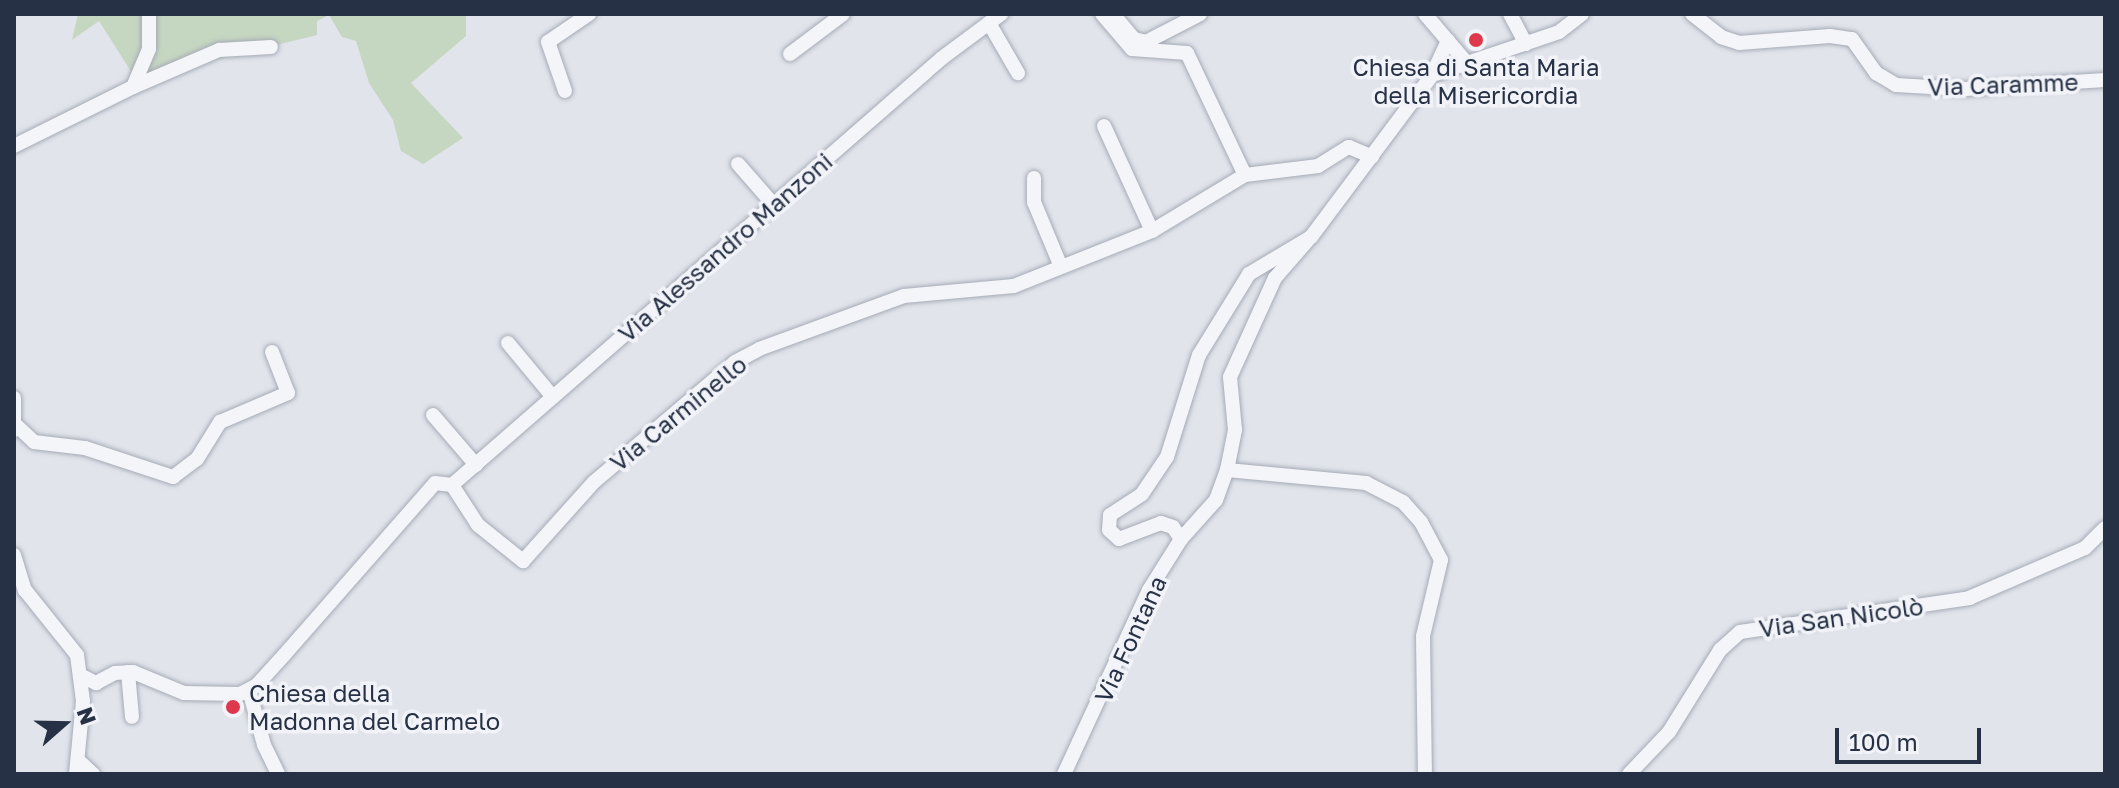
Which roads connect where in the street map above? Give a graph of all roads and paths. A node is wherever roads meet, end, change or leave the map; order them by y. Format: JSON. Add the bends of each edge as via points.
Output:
{"nodes":[{"id":1,"x":149,"y":14,"type":"edge"},
{"id":2,"x":589,"y":14,"type":"edge"},
{"id":3,"x":843,"y":14,"type":"edge"},
{"id":4,"x":1102,"y":14,"type":"edge"},
{"id":5,"x":1113,"y":14,"type":"edge"},
{"id":6,"x":1200,"y":14,"type":"edge"},
{"id":7,"x":1425,"y":14,"type":"edge"},
{"id":8,"x":1510,"y":14,"type":"edge"},
{"id":9,"x":1582,"y":14,"type":"edge"},
{"id":10,"x":1692,"y":14,"type":"edge"},
{"id":11,"x":995,"y":18,"type":"edge"},
{"id":12,"x":1182,"y":19,"type":"edge"},
{"id":13,"x":1448,"y":41,"type":"junction"},
{"id":14,"x":1526,"y":44,"type":"junction"},
{"id":15,"x":271,"y":47,"type":"dead end"},
{"id":16,"x":790,"y":54,"type":"dead end"},
{"id":17,"x":1466,"y":62,"type":"junction"},
{"id":18,"x":1018,"y":73,"type":"dead end"},
{"id":19,"x":1432,"y":75,"type":"junction"},
{"id":20,"x":2105,"y":80,"type":"edge"},
{"id":21,"x":133,"y":87,"type":"junction"},
{"id":22,"x":565,"y":91,"type":"dead end"},
{"id":23,"x":1104,"y":126,"type":"dead end"},
{"id":24,"x":14,"y":146,"type":"edge"},
{"id":25,"x":1372,"y":157,"type":"junction"},
{"id":26,"x":738,"y":164,"type":"dead end"},
{"id":27,"x":1245,"y":175,"type":"junction"},
{"id":28,"x":1034,"y":178,"type":"dead end"},
{"id":29,"x":773,"y":204,"type":"junction"},
{"id":30,"x":1152,"y":231,"type":"junction"},
{"id":31,"x":1311,"y":237,"type":"junction"},
{"id":32,"x":1061,"y":267,"type":"junction"},
{"id":33,"x":508,"y":343,"type":"dead end"},
{"id":34,"x":272,"y":352,"type":"dead end"},
{"id":35,"x":553,"y":397,"type":"junction"},
{"id":36,"x":14,"y":398,"type":"edge"},
{"id":37,"x":433,"y":415,"type":"dead end"},
{"id":38,"x":16,"y":428,"type":"edge"},
{"id":39,"x":476,"y":465,"type":"junction"},
{"id":40,"x":1227,"y":470,"type":"junction"},
{"id":41,"x":452,"y":485,"type":"junction"},
{"id":42,"x":2105,"y":528,"type":"edge"},
{"id":43,"x":1181,"y":539,"type":"junction"},
{"id":44,"x":14,"y":555,"type":"edge"},
{"id":45,"x":15,"y":575,"type":"edge"},
{"id":46,"x":128,"y":672,"type":"junction"},
{"id":47,"x":82,"y":676,"type":"junction"},
{"id":48,"x":249,"y":690,"type":"junction"},
{"id":49,"x":132,"y":717,"type":"dead end"},
{"id":50,"x":77,"y":767,"type":"edge"},
{"id":51,"x":93,"y":774,"type":"edge"},
{"id":52,"x":278,"y":774,"type":"edge"},
{"id":53,"x":1064,"y":774,"type":"edge"},
{"id":54,"x":1425,"y":774,"type":"edge"},
{"id":55,"x":1629,"y":774,"type":"edge"}],
"edges":[{"from":1,"to":21,"type":"street","via":[[149,49]]},
{"from":2,"to":22,"type":"street","via":[[548,42]]},
{"from":3,"to":16,"type":"street"},
{"from":4,"to":27,"type":"street","via":[[1132,49],[1187,53]]},
{"from":5,"to":12,"type":"street","via":[[1134,39],[1146,42]]},
{"from":6,"to":12,"type":"street"},
{"from":7,"to":13,"type":"street"},
{"from":8,"to":14,"type":"street"},
{"from":9,"to":14,"type":"street","via":[[1559,32]]},
{"from":10,"to":20,"type":"street","name":"Via Caramme","via":[[1721,37],[1739,43],[1852,39],[1876,73],[1896,85],[1965,89]]},
{"from":11,"to":18,"type":"street"},
{"from":11,"to":29,"type":"street","name":"Via Alessandro Manzoni"},
{"from":13,"to":17,"type":"street"},
{"from":13,"to":19,"type":"street"},
{"from":14,"to":17,"type":"street"},
{"from":15,"to":21,"type":"street","via":[[219,50]]},
{"from":17,"to":19,"type":"street"},
{"from":19,"to":25,"type":"street"},
{"from":21,"to":24,"type":"street"},
{"from":23,"to":30,"type":"street"},
{"from":25,"to":27,"type":"street","name":"Via Carminello","via":[[1349,147],[1318,166]]},
{"from":25,"to":31,"type":"street"},
{"from":26,"to":29,"type":"street"},
{"from":27,"to":30,"type":"street","name":"Via Carminello"},
{"from":28,"to":32,"type":"street","via":[[1034,202]]},
{"from":29,"to":35,"type":"street","name":"Via Alessandro Manzoni"},
{"from":30,"to":32,"type":"street","name":"Via Carminello"},
{"from":31,"to":40,"type":"street","name":"Via Fontana","via":[[1275,278],[1230,377],[1235,430]]},
{"from":31,"to":43,"type":"street","via":[[1249,274],[1199,355],[1167,457],[1142,494],[1115,510],[1107,523],[1119,539],[1161,523],[1173,527]]},
{"from":32,"to":41,"type":"street","name":"Via Carminello","via":[[1014,286],[904,296],[735,362],[594,482],[523,561],[478,525]]},
{"from":33,"to":35,"type":"street"},
{"from":34,"to":38,"type":"street","via":[[288,393],[220,422],[197,459],[173,477],[85,448],[34,442]]},
{"from":35,"to":39,"type":"street","name":"Via Alessandro Manzoni"},
{"from":36,"to":38,"type":"street"},
{"from":37,"to":39,"type":"street"},
{"from":39,"to":41,"type":"street","name":"Via Alessandro Manzoni"},
{"from":40,"to":43,"type":"street","name":"Via Fontana","via":[[1216,500]]},
{"from":40,"to":54,"type":"street","via":[[1366,483],[1403,502],[1421,522],[1441,560],[1423,636]]},
{"from":41,"to":48,"type":"street","via":[[426,488]]},
{"from":42,"to":55,"type":"street","name":"Via San Nicolò","via":[[2085,548],[1969,598],[1740,632],[1720,650],[1669,732]]},
{"from":43,"to":53,"type":"street","name":"Via Fontana","via":[[1149,590]]},
{"from":44,"to":45,"type":"street"},
{"from":45,"to":47,"type":"street","via":[[73,644]]},
{"from":46,"to":47,"type":"street","via":[[96,683]]},
{"from":46,"to":48,"type":"street","via":[[193,695]]},
{"from":46,"to":49,"type":"street"},
{"from":47,"to":50,"type":"street"},
{"from":48,"to":52,"type":"street"},
{"from":50,"to":51,"type":"street"}]}
